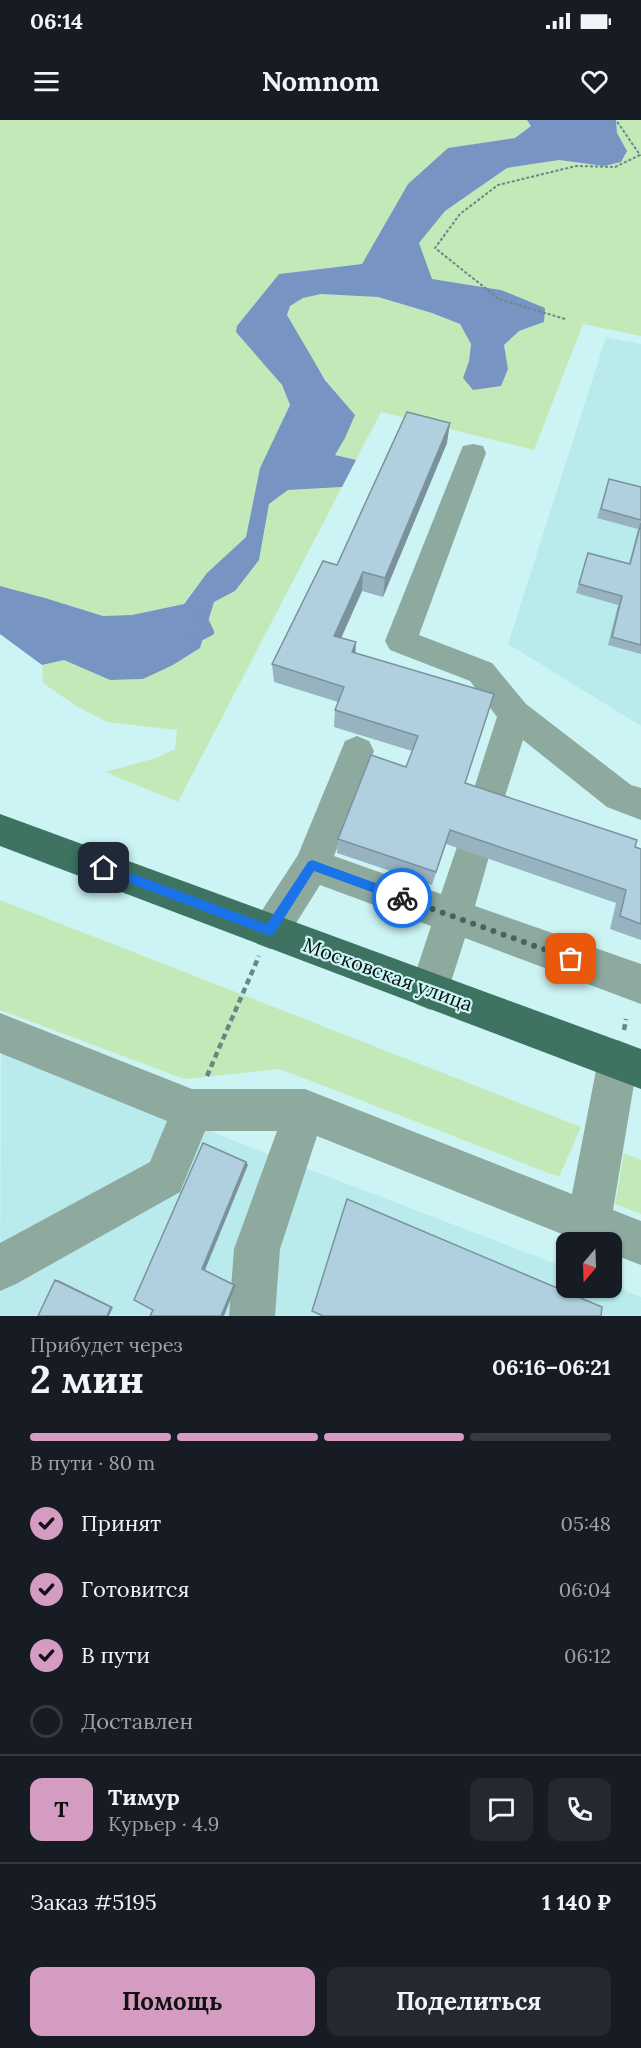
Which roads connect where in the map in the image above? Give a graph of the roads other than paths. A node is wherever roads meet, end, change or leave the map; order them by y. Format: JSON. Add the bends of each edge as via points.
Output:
{"nodes":[{"id":1,"x":473,"y":453,"type":"dead end"},
{"id":2,"x":514,"y":714,"type":"junction"},
{"id":3,"x":357,"y":751,"type":"dead end"},
{"id":4,"x":641,"y":804,"type":"edge"},
{"id":5,"x":486,"y":807,"type":"edge"},
{"id":6,"x":0,"y":830,"type":"edge"},
{"id":7,"x":472,"y":854,"type":"edge"},
{"id":8,"x":312,"y":865,"type":"junction"},
{"id":9,"x":452,"y":916,"type":"junction"},
{"id":10,"x":270,"y":931,"type":"junction"},
{"id":11,"x":641,"y":984,"type":"edge"},
{"id":12,"x":430,"y":990,"type":"junction"},
{"id":13,"x":0,"y":1033,"type":"edge"},
{"id":14,"x":630,"y":1065,"type":"edge"},
{"id":15,"x":192,"y":1110,"type":"junction"},
{"id":16,"x":305,"y":1110,"type":"junction"},
{"id":17,"x":589,"y":1221,"type":"junction"},
{"id":18,"x":641,"y":1243,"type":"edge"},
{"id":19,"x":0,"y":1268,"type":"edge"},
{"id":20,"x":252,"y":1316,"type":"edge"}],
"edges":[{"from":1,"to":2,"type":"lane","via":[[401,641],[481,672]]},
{"from":2,"to":4,"type":"lane","via":[[619,796]]},
{"from":2,"to":5,"type":"lane"},
{"from":3,"to":8,"type":"lane"},
{"from":6,"to":10,"type":"main road","name":"Московская улица"},
{"from":7,"to":9,"type":"lane"},
{"from":8,"to":9,"type":"lane"},
{"from":8,"to":10,"type":"lane"},
{"from":9,"to":11,"type":"lane"},
{"from":9,"to":12,"type":"lane"},
{"from":10,"to":12,"type":"main road","name":"Московская улица"},
{"from":12,"to":14,"type":"main road","name":"Московская улица"},
{"from":13,"to":15,"type":"lane"},
{"from":14,"to":17,"type":"lane"},
{"from":15,"to":16,"type":"lane"},
{"from":15,"to":19,"type":"lane","via":[[165,1177]]},
{"from":16,"to":17,"type":"lane"},
{"from":16,"to":20,"type":"lane","via":[[257,1250]]},
{"from":17,"to":18,"type":"lane"}]}
